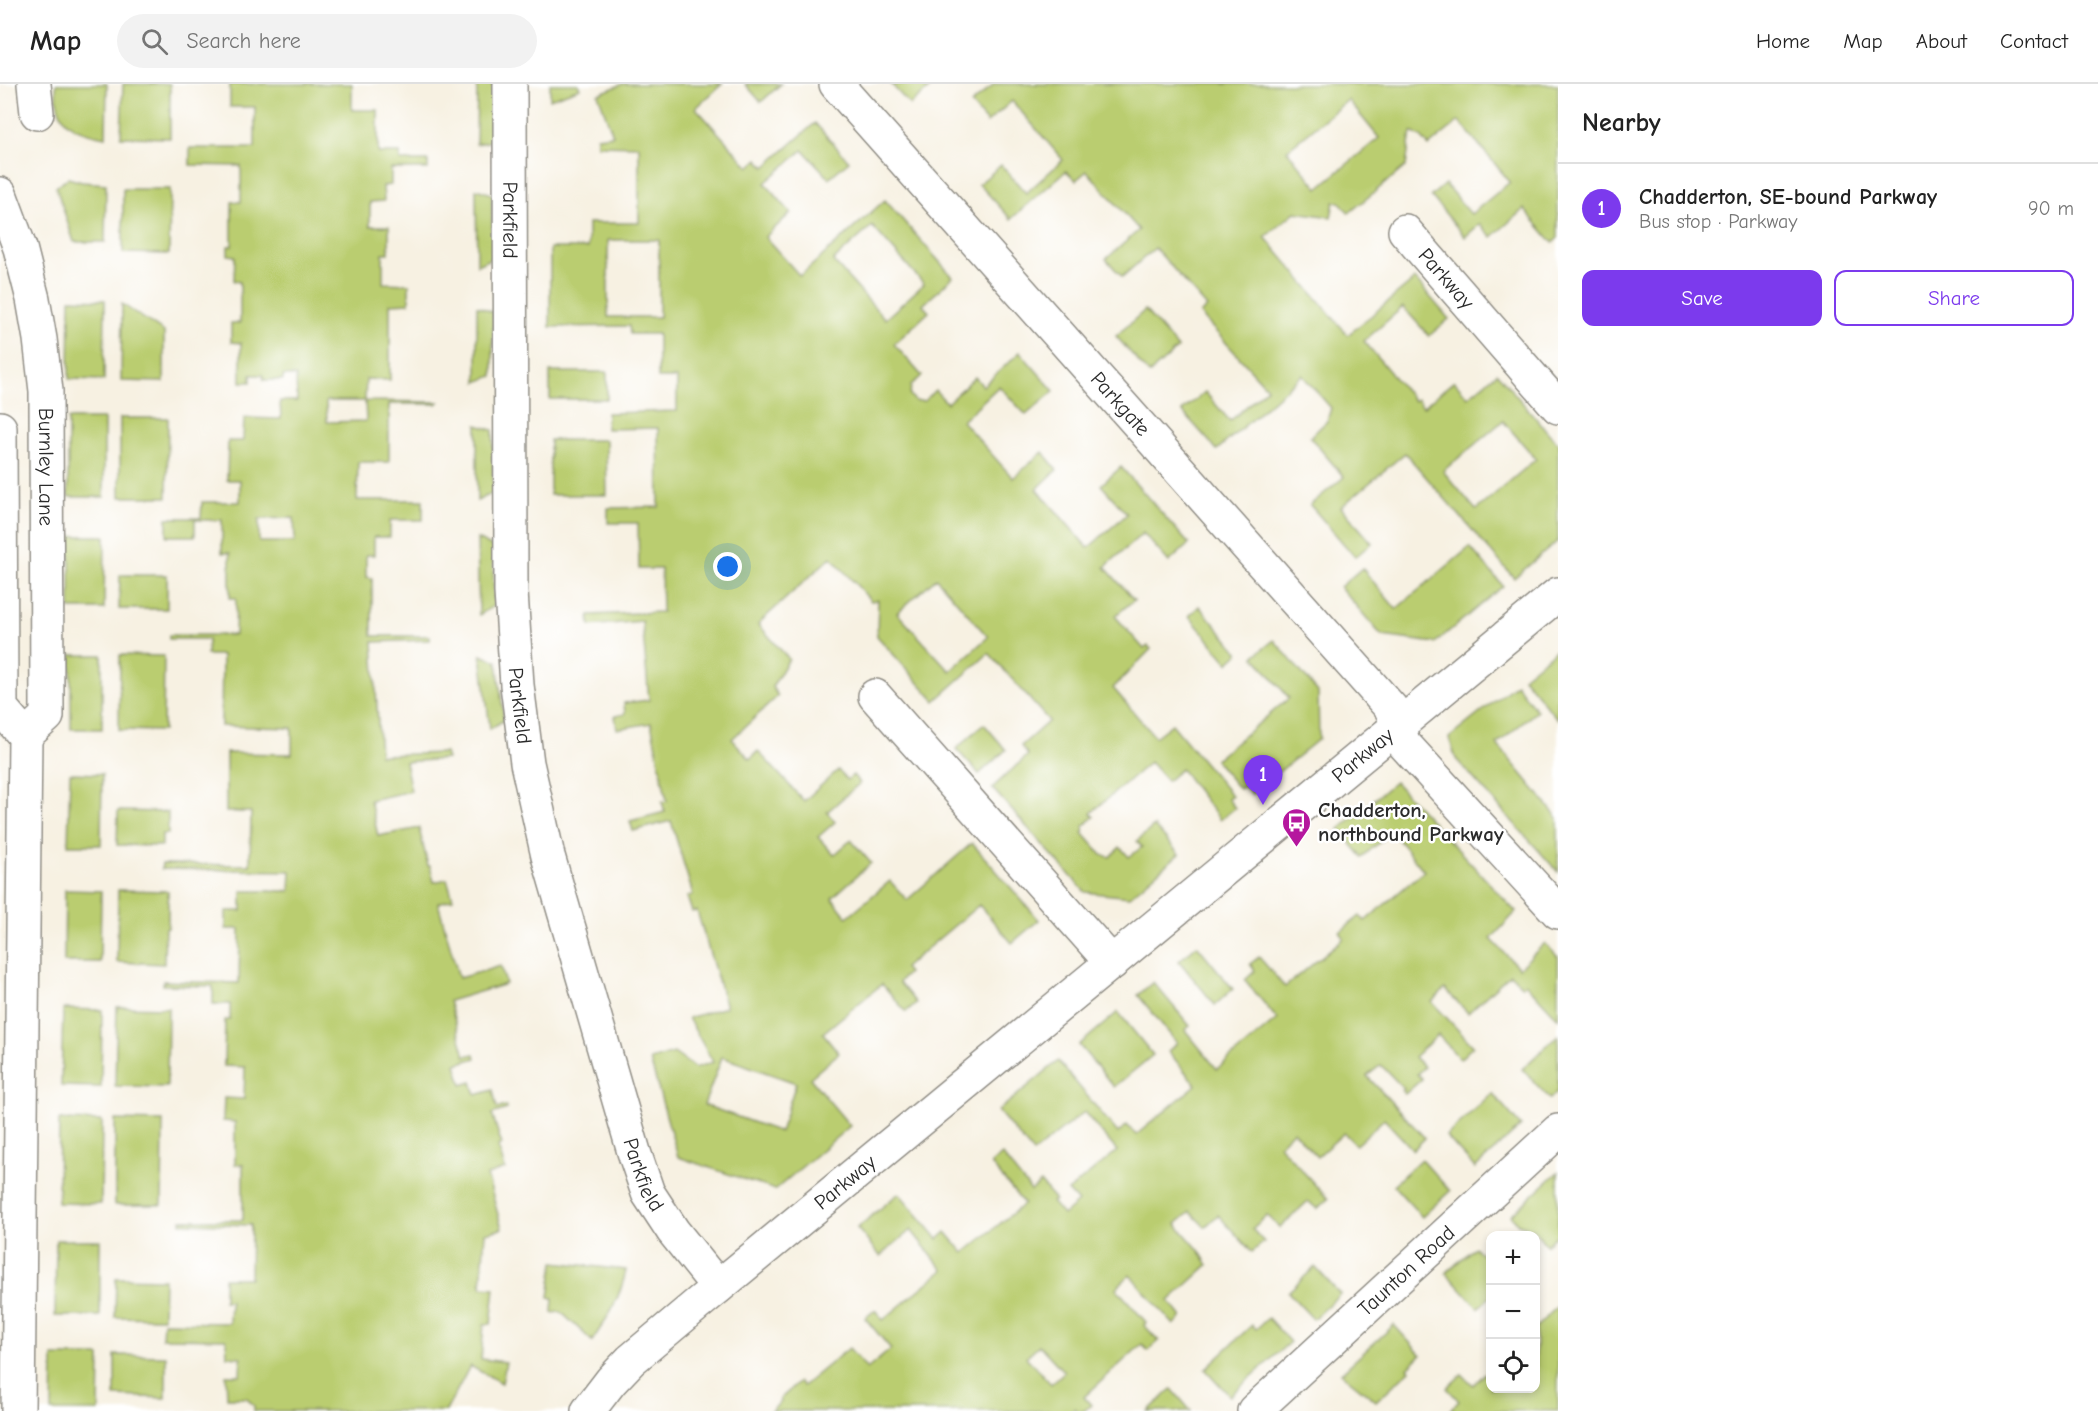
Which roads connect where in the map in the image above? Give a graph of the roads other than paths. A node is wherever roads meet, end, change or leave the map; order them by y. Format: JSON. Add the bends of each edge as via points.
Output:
{"nodes":[{"id":1,"x":510,"y":84,"type":"edge"},
{"id":2,"x":836,"y":84,"type":"edge"},
{"id":3,"x":0,"y":194,"type":"edge"},
{"id":4,"x":1405,"y":231,"type":"dead end"},
{"id":5,"x":1558,"y":407,"type":"edge"},
{"id":6,"x":0,"y":428,"type":"edge"},
{"id":7,"x":1558,"y":594,"type":"edge"},
{"id":8,"x":875,"y":696,"type":"dead end"},
{"id":9,"x":1398,"y":727,"type":"junction"},
{"id":10,"x":25,"y":736,"type":"junction"},
{"id":11,"x":1558,"y":912,"type":"edge"},
{"id":12,"x":1112,"y":963,"type":"junction"},
{"id":13,"x":1558,"y":1131,"type":"edge"},
{"id":14,"x":718,"y":1287,"type":"junction"},
{"id":15,"x":18,"y":1411,"type":"edge"},
{"id":16,"x":588,"y":1411,"type":"edge"},
{"id":17,"x":1254,"y":1411,"type":"edge"}],
"edges":[{"from":1,"to":14,"type":"street","name":"Parkfield","via":[[511,592],[527,763],[548,856],[648,1193]]},
{"from":2,"to":9,"type":"street","name":"Parkgate","via":[[1391,708]]},
{"from":3,"to":10,"type":"street","name":"Burnley Lane","via":[[33,299],[47,410],[47,716]]},
{"from":4,"to":5,"type":"street","name":"Parkway"},
{"from":6,"to":10,"type":"street","via":[[1,708]]},
{"from":7,"to":9,"type":"street","name":"Parkway"},
{"from":8,"to":12,"type":"street"},
{"from":9,"to":11,"type":"street","name":"Parkgate","via":[[1404,744]]},
{"from":9,"to":12,"type":"street","name":"Parkway"},
{"from":10,"to":15,"type":"street"},
{"from":12,"to":14,"type":"street","name":"Parkway"},
{"from":13,"to":17,"type":"street","name":"Taunton Road"},
{"from":14,"to":16,"type":"street","name":"Parkway","via":[[631,1360]]}]}
